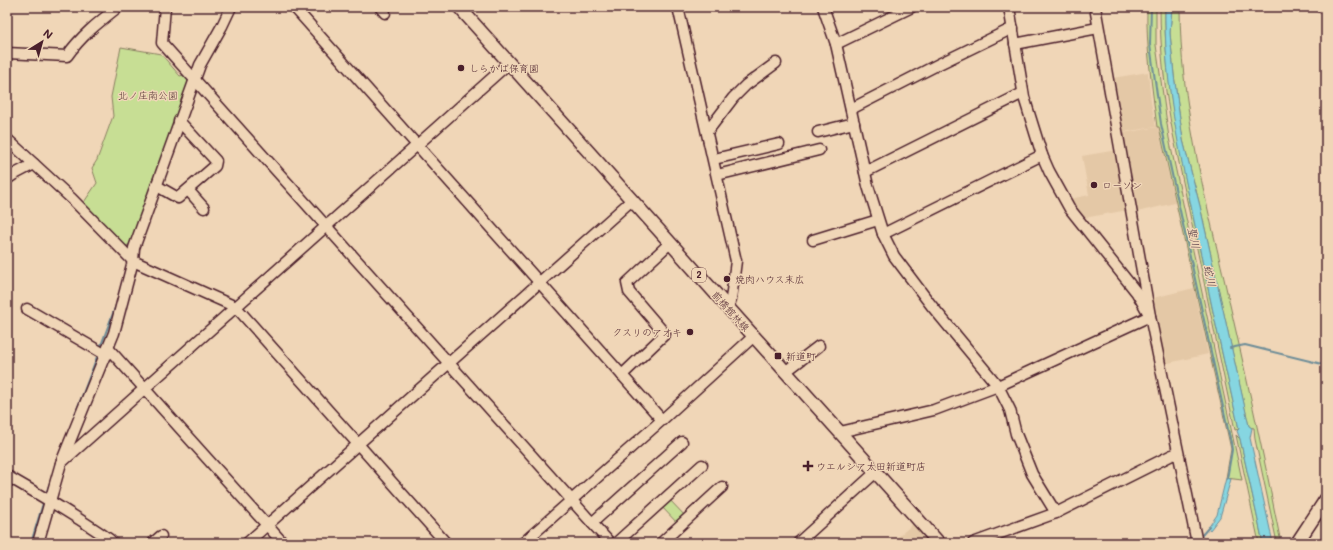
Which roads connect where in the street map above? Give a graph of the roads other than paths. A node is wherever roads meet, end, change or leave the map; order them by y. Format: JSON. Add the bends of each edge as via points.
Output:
{"nodes":[{"id":1,"x":118,"y":7,"type":"edge"},
{"id":2,"x":165,"y":7,"type":"edge"},
{"id":3,"x":231,"y":7,"type":"edge"},
{"id":4,"x":294,"y":7,"type":"edge"},
{"id":5,"x":459,"y":7,"type":"edge"},
{"id":6,"x":678,"y":7,"type":"edge"},
{"id":7,"x":823,"y":7,"type":"edge"},
{"id":8,"x":912,"y":7,"type":"edge"},
{"id":9,"x":1009,"y":7,"type":"edge"},
{"id":10,"x":1095,"y":7,"type":"edge"},
{"id":11,"x":1321,"y":7,"type":"edge"},
{"id":12,"x":1326,"y":8,"type":"edge"},
{"id":13,"x":1013,"y":28,"type":"junction"},
{"id":14,"x":1098,"y":28,"type":"junction"},
{"id":15,"x":836,"y":44,"type":"junction"},
{"id":16,"x":1015,"y":44,"type":"junction"},
{"id":17,"x":7,"y":53,"type":"edge"},
{"id":18,"x":509,"y":63,"type":"junction"},
{"id":19,"x":776,"y":63,"type":"dead end"},
{"id":20,"x":195,"y":81,"type":"junction"},
{"id":21,"x":1023,"y":93,"type":"junction"},
{"id":22,"x":851,"y":109,"type":"junction"},
{"id":23,"x":179,"y":121,"type":"junction"},
{"id":24,"x":854,"y":123,"type":"junction"},
{"id":25,"x":707,"y":132,"type":"junction"},
{"id":26,"x":818,"y":132,"type":"dead end"},
{"id":27,"x":7,"y":139,"type":"edge"},
{"id":28,"x":779,"y":144,"type":"dead end"},
{"id":29,"x":416,"y":146,"type":"junction"},
{"id":30,"x":819,"y":150,"type":"dead end"},
{"id":31,"x":1042,"y":154,"type":"junction"},
{"id":32,"x":714,"y":160,"type":"junction"},
{"id":33,"x":34,"y":164,"type":"junction"},
{"id":34,"x":865,"y":172,"type":"junction"},
{"id":35,"x":717,"y":175,"type":"junction"},
{"id":36,"x":7,"y":179,"type":"edge"},
{"id":37,"x":157,"y":186,"type":"junction"},
{"id":38,"x":188,"y":190,"type":"junction"},
{"id":39,"x":632,"y":200,"type":"junction"},
{"id":40,"x":204,"y":208,"type":"dead end"},
{"id":41,"x":878,"y":220,"type":"junction"},
{"id":42,"x":326,"y":227,"type":"junction"},
{"id":43,"x":883,"y":234,"type":"junction"},
{"id":44,"x":813,"y":240,"type":"dead end"},
{"id":45,"x":670,"y":243,"type":"junction"},
{"id":46,"x":134,"y":261,"type":"junction"},
{"id":47,"x":539,"y":283,"type":"junction"},
{"id":48,"x":236,"y":307,"type":"junction"},
{"id":49,"x":728,"y":308,"type":"junction"},
{"id":50,"x":27,"y":309,"type":"dead end"},
{"id":51,"x":1150,"y":316,"type":"junction"},
{"id":52,"x":754,"y":336,"type":"junction"},
{"id":53,"x":819,"y":346,"type":"dead end"},
{"id":54,"x":107,"y":351,"type":"junction"},
{"id":55,"x":448,"y":364,"type":"junction"},
{"id":56,"x":785,"y":372,"type":"junction"},
{"id":57,"x":622,"y":375,"type":"junction"},
{"id":58,"x":998,"y":386,"type":"junction"},
{"id":59,"x":145,"y":388,"type":"junction"},
{"id":60,"x":662,"y":420,"type":"junction"},
{"id":61,"x":840,"y":432,"type":"junction"},
{"id":62,"x":682,"y":442,"type":"dead end"},
{"id":63,"x":357,"y":444,"type":"junction"},
{"id":64,"x":1178,"y":454,"type":"junction"},
{"id":65,"x":61,"y":463,"type":"junction"},
{"id":66,"x":702,"y":465,"type":"dead end"},
{"id":67,"x":876,"y":472,"type":"junction"},
{"id":68,"x":7,"y":476,"type":"edge"},
{"id":69,"x":722,"y":487,"type":"dead end"},
{"id":70,"x":1326,"y":498,"type":"edge"},
{"id":71,"x":50,"y":500,"type":"junction"},
{"id":72,"x":571,"y":500,"type":"junction"},
{"id":73,"x":1056,"y":513,"type":"junction"},
{"id":74,"x":592,"y":523,"type":"junction"},
{"id":75,"x":267,"y":525,"type":"junction"},
{"id":76,"x":161,"y":536,"type":"dead end"},
{"id":77,"x":38,"y":543,"type":"edge"},
{"id":78,"x":113,"y":543,"type":"edge"},
{"id":79,"x":153,"y":543,"type":"edge"},
{"id":80,"x":247,"y":543,"type":"edge"},
{"id":81,"x":283,"y":543,"type":"edge"},
{"id":82,"x":446,"y":543,"type":"edge"},
{"id":83,"x":523,"y":543,"type":"edge"},
{"id":84,"x":610,"y":543,"type":"edge"},
{"id":85,"x":616,"y":543,"type":"edge"},
{"id":86,"x":662,"y":543,"type":"edge"},
{"id":87,"x":798,"y":543,"type":"edge"},
{"id":88,"x":939,"y":543,"type":"edge"},
{"id":89,"x":973,"y":543,"type":"edge"},
{"id":90,"x":1197,"y":543,"type":"edge"},
{"id":91,"x":1297,"y":543,"type":"edge"}],
"edges":[{"from":1,"to":17,"type":"street","via":[[76,43],[67,56]]},
{"from":2,"to":20,"type":"street","via":[[162,43]]},
{"from":3,"to":20,"type":"street","via":[[200,65]]},
{"from":4,"to":29,"type":"street"},
{"from":5,"to":18,"type":"main road","name":"前橋館林線","number":"2"},
{"from":6,"to":25,"type":"street"},
{"from":7,"to":15,"type":"street"},
{"from":8,"to":15,"type":"street"},
{"from":9,"to":13,"type":"street"},
{"from":10,"to":14,"type":"street"},
{"from":11,"to":12,"type":"street"},
{"from":13,"to":16,"type":"street"},
{"from":13,"to":22,"type":"street"},
{"from":14,"to":16,"type":"street"},
{"from":14,"to":51,"type":"street"},
{"from":15,"to":22,"type":"street"},
{"from":16,"to":21,"type":"street"},
{"from":18,"to":29,"type":"street"},
{"from":18,"to":39,"type":"main road","name":"前橋館林線","number":"2"},
{"from":19,"to":25,"type":"street","via":[[746,85]]},
{"from":20,"to":23,"type":"street"},
{"from":20,"to":42,"type":"street"},
{"from":21,"to":31,"type":"street"},
{"from":21,"to":34,"type":"street"},
{"from":22,"to":24,"type":"street"},
{"from":23,"to":37,"type":"street"},
{"from":23,"to":38,"type":"street","via":[[216,161],[215,166]]},
{"from":24,"to":26,"type":"street"},
{"from":24,"to":34,"type":"street"},
{"from":25,"to":32,"type":"street"},
{"from":27,"to":33,"type":"street"},
{"from":28,"to":32,"type":"street"},
{"from":29,"to":42,"type":"street"},
{"from":29,"to":47,"type":"street"},
{"from":30,"to":35,"type":"street"},
{"from":31,"to":43,"type":"street"},
{"from":31,"to":51,"type":"street","via":[[1070,208],[1137,293]]},
{"from":32,"to":35,"type":"street"},
{"from":33,"to":36,"type":"street"},
{"from":33,"to":46,"type":"street"},
{"from":34,"to":41,"type":"street"},
{"from":35,"to":49,"type":"street","via":[[736,261]]},
{"from":37,"to":38,"type":"street","via":[[178,198]]},
{"from":37,"to":46,"type":"street","via":[[134,248]]},
{"from":38,"to":40,"type":"street"},
{"from":39,"to":45,"type":"main road","name":"前橋館林線","number":"2"},
{"from":39,"to":47,"type":"street"},
{"from":41,"to":43,"type":"street"},
{"from":41,"to":44,"type":"street"},
{"from":42,"to":48,"type":"street"},
{"from":42,"to":55,"type":"street"},
{"from":43,"to":58,"type":"street","via":[[894,256],[931,305]]},
{"from":45,"to":49,"type":"main road","name":"前橋館林線","number":"2"},
{"from":45,"to":57,"type":"street","via":[[627,283],[629,292],[666,334]]},
{"from":46,"to":48,"type":"street"},
{"from":46,"to":54,"type":"street"},
{"from":47,"to":55,"type":"street"},
{"from":47,"to":57,"type":"street"},
{"from":48,"to":59,"type":"street"},
{"from":48,"to":63,"type":"street"},
{"from":49,"to":52,"type":"main road","name":"前橋館林線","number":"2"},
{"from":50,"to":54,"type":"street"},
{"from":51,"to":58,"type":"street"},
{"from":51,"to":64,"type":"street"},
{"from":52,"to":56,"type":"main road","name":"前橋館林線","number":"2"},
{"from":52,"to":60,"type":"street"},
{"from":53,"to":56,"type":"street"},
{"from":54,"to":59,"type":"street"},
{"from":54,"to":65,"type":"street"},
{"from":55,"to":63,"type":"street"},
{"from":55,"to":72,"type":"street"},
{"from":56,"to":61,"type":"main road","name":"前橋館林線","number":"2"},
{"from":57,"to":60,"type":"street"},
{"from":58,"to":61,"type":"street","via":[[934,410]]},
{"from":58,"to":73,"type":"street","via":[[1010,410],[1028,464]]},
{"from":59,"to":65,"type":"street"},
{"from":59,"to":75,"type":"street"},
{"from":60,"to":72,"type":"street"},
{"from":61,"to":67,"type":"main road","name":"前橋館林線","number":"2"},
{"from":62,"to":74,"type":"street"},
{"from":63,"to":75,"type":"street"},
{"from":63,"to":82,"type":"street"},
{"from":64,"to":73,"type":"street"},
{"from":64,"to":90,"type":"street"},
{"from":65,"to":71,"type":"street"},
{"from":66,"to":85,"type":"street"},
{"from":67,"to":87,"type":"street"},
{"from":67,"to":88,"type":"main road","name":"前橋館林線","number":"2"},
{"from":68,"to":71,"type":"street"},
{"from":69,"to":86,"type":"street"},
{"from":70,"to":91,"type":"main road"},
{"from":71,"to":77,"type":"street"},
{"from":71,"to":78,"type":"street"},
{"from":72,"to":74,"type":"street"},
{"from":72,"to":83,"type":"street"},
{"from":73,"to":89,"type":"street"},
{"from":74,"to":84,"type":"street"},
{"from":75,"to":80,"type":"street"},
{"from":75,"to":81,"type":"street"},
{"from":76,"to":79,"type":"street"}]}
